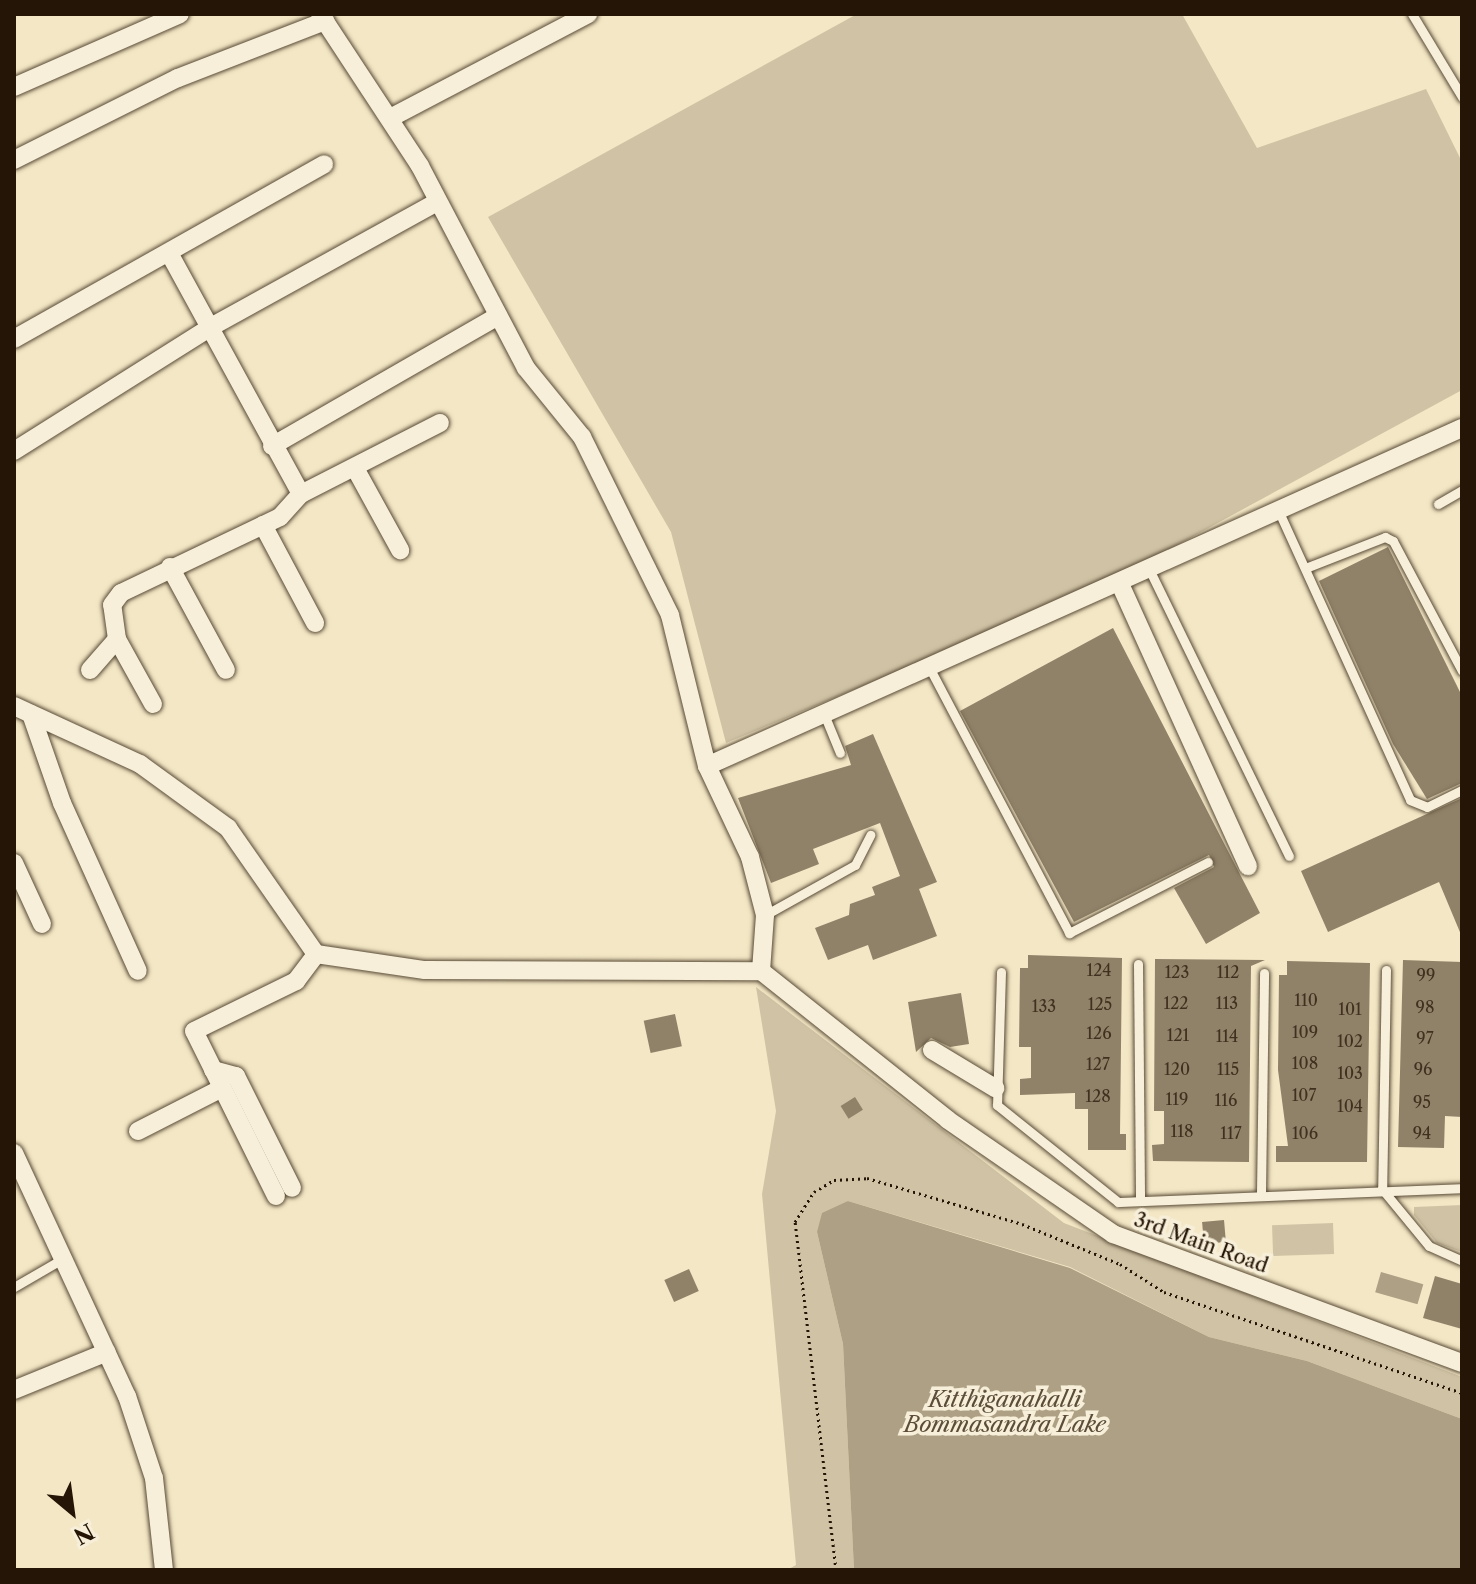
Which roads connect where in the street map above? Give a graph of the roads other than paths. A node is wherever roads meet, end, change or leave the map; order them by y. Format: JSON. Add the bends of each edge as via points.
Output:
{"nodes":[{"id":1,"x":180,"y":14,"type":"edge"},
{"id":2,"x":588,"y":14,"type":"edge"},
{"id":3,"x":1414,"y":15,"type":"edge"},
{"id":4,"x":322,"y":18,"type":"edge"},
{"id":5,"x":14,"y":87,"type":"edge"},
{"id":6,"x":1462,"y":97,"type":"edge"},
{"id":7,"x":390,"y":118,"type":"junction"},
{"id":8,"x":14,"y":160,"type":"edge"},
{"id":9,"x":324,"y":164,"type":"dead end"},
{"id":10,"x":435,"y":203,"type":"junction"},
{"id":11,"x":169,"y":253,"type":"junction"},
{"id":12,"x":498,"y":316,"type":"junction"},
{"id":13,"x":209,"y":328,"type":"junction"},
{"id":14,"x":14,"y":339,"type":"edge"},
{"id":15,"x":440,"y":423,"type":"dead end"},
{"id":16,"x":1462,"y":428,"type":"edge"},
{"id":17,"x":272,"y":446,"type":"junction"},
{"id":18,"x":14,"y":451,"type":"edge"},
{"id":19,"x":355,"y":468,"type":"junction"},
{"id":20,"x":1462,"y":490,"type":"edge"},
{"id":21,"x":301,"y":494,"type":"junction"},
{"id":22,"x":1438,"y":504,"type":"dead end"},
{"id":23,"x":1279,"y":512,"type":"junction"},
{"id":24,"x":263,"y":525,"type":"junction"},
{"id":25,"x":400,"y":550,"type":"dead end"},
{"id":26,"x":170,"y":567,"type":"junction"},
{"id":27,"x":1308,"y":567,"type":"junction"},
{"id":28,"x":1150,"y":571,"type":"junction"},
{"id":29,"x":1120,"y":584,"type":"junction"},
{"id":30,"x":315,"y":623,"type":"dead end"},
{"id":31,"x":117,"y":639,"type":"junction"},
{"id":32,"x":929,"y":667,"type":"junction"},
{"id":33,"x":90,"y":670,"type":"dead end"},
{"id":34,"x":226,"y":670,"type":"dead end"},
{"id":35,"x":1462,"y":671,"type":"edge"},
{"id":36,"x":153,"y":704,"type":"dead end"},
{"id":37,"x":22,"y":710,"type":"edge"},
{"id":38,"x":824,"y":714,"type":"junction"},
{"id":39,"x":840,"y":753,"type":"dead end"},
{"id":40,"x":707,"y":766,"type":"junction"},
{"id":41,"x":1462,"y":790,"type":"edge"},
{"id":42,"x":870,"y":835,"type":"dead end"},
{"id":43,"x":1289,"y":856,"type":"dead end"},
{"id":44,"x":1208,"y":862,"type":"dead end"},
{"id":45,"x":14,"y":863,"type":"edge"},
{"id":46,"x":1248,"y":866,"type":"dead end"},
{"id":47,"x":765,"y":915,"type":"junction"},
{"id":48,"x":42,"y":924,"type":"dead end"},
{"id":49,"x":316,"y":954,"type":"junction"},
{"id":50,"x":1138,"y":964,"type":"dead end"},
{"id":51,"x":1386,"y":970,"type":"dead end"},
{"id":52,"x":138,"y":971,"type":"dead end"},
{"id":53,"x":761,"y":971,"type":"junction"},
{"id":54,"x":1001,"y":972,"type":"dead end"},
{"id":55,"x":1264,"y":973,"type":"dead end"},
{"id":56,"x":932,"y":1050,"type":"dead end"},
{"id":57,"x":213,"y":1070,"type":"junction"},
{"id":58,"x":222,"y":1088,"type":"junction"},
{"id":59,"x":995,"y":1088,"type":"junction"},
{"id":60,"x":138,"y":1131,"type":"dead end"},
{"id":61,"x":14,"y":1153,"type":"edge"},
{"id":62,"x":1462,"y":1188,"type":"edge"},
{"id":63,"x":1382,"y":1189,"type":"junction"},
{"id":64,"x":1261,"y":1193,"type":"junction"},
{"id":65,"x":1140,"y":1201,"type":"junction"},
{"id":66,"x":64,"y":1258,"type":"junction"},
{"id":67,"x":1462,"y":1261,"type":"edge"},
{"id":68,"x":14,"y":1287,"type":"edge"},
{"id":69,"x":107,"y":1352,"type":"junction"},
{"id":70,"x":1462,"y":1363,"type":"edge"},
{"id":71,"x":14,"y":1390,"type":"edge"},
{"id":72,"x":164,"y":1570,"type":"edge"}],
"edges":[{"from":1,"to":5,"type":"street"},
{"from":2,"to":7,"type":"street"},
{"from":3,"to":6,"type":"lane"},
{"from":4,"to":7,"type":"street"},
{"from":4,"to":8,"type":"street","via":[[178,78]]},
{"from":7,"to":10,"type":"street"},
{"from":9,"to":11,"type":"street"},
{"from":10,"to":12,"type":"street"},
{"from":10,"to":13,"type":"street"},
{"from":11,"to":13,"type":"street"},
{"from":11,"to":14,"type":"street"},
{"from":12,"to":17,"type":"street"},
{"from":12,"to":40,"type":"street","via":[[526,368],[582,437],[670,615]]},
{"from":13,"to":17,"type":"street"},
{"from":13,"to":18,"type":"street"},
{"from":15,"to":19,"type":"street"},
{"from":16,"to":23,"type":"street"},
{"from":17,"to":21,"type":"street"},
{"from":19,"to":21,"type":"street"},
{"from":19,"to":25,"type":"street"},
{"from":20,"to":22,"type":"lane"},
{"from":21,"to":24,"type":"street"},
{"from":23,"to":27,"type":"lane"},
{"from":23,"to":28,"type":"street"},
{"from":24,"to":26,"type":"street"},
{"from":24,"to":30,"type":"street"},
{"from":26,"to":31,"type":"street","via":[[121,593],[109,619]]},
{"from":26,"to":34,"type":"street"},
{"from":27,"to":35,"type":"lane","via":[[1385,537],[1393,541]]},
{"from":27,"to":41,"type":"lane","via":[[1307,585],[1410,800],[1427,807]]},
{"from":28,"to":29,"type":"street"},
{"from":28,"to":43,"type":"lane"},
{"from":29,"to":32,"type":"street"},
{"from":29,"to":46,"type":"street"},
{"from":31,"to":33,"type":"street"},
{"from":31,"to":36,"type":"street"},
{"from":32,"to":38,"type":"street"},
{"from":32,"to":44,"type":"lane","via":[[1069,933]]},
{"from":37,"to":49,"type":"street","via":[[140,764],[228,828]]},
{"from":37,"to":52,"type":"street"},
{"from":38,"to":39,"type":"lane"},
{"from":38,"to":40,"type":"street"},
{"from":40,"to":47,"type":"street","via":[[750,857]]},
{"from":42,"to":47,"type":"lane","via":[[840,876]]},
{"from":45,"to":48,"type":"street"},
{"from":47,"to":53,"type":"street"},
{"from":49,"to":53,"type":"street","via":[[425,970]]},
{"from":49,"to":57,"type":"street","via":[[296,981],[194,1031]]},
{"from":50,"to":65,"type":"lane"},
{"from":51,"to":63,"type":"lane"},
{"from":53,"to":70,"type":"street","name":"3rd Main Road","via":[[948,1120],[1113,1234]]},
{"from":54,"to":59,"type":"lane"},
{"from":55,"to":64,"type":"lane"},
{"from":56,"to":59,"type":"street"},
{"from":57,"to":58,"type":"street"},
{"from":57,"to":58,"type":"street","via":[[236,1076],[284,1192]]},
{"from":58,"to":60,"type":"street"},
{"from":59,"to":65,"type":"lane","via":[[997,1105],[1092,1187],[1118,1202]]},
{"from":61,"to":66,"type":"street"},
{"from":62,"to":63,"type":"lane"},
{"from":63,"to":64,"type":"lane"},
{"from":63,"to":67,"type":"lane","via":[[1429,1246]]},
{"from":64,"to":65,"type":"lane"},
{"from":66,"to":68,"type":"lane"},
{"from":66,"to":69,"type":"street"},
{"from":69,"to":71,"type":"street"},
{"from":69,"to":72,"type":"street","via":[[154,1478]]}]}
